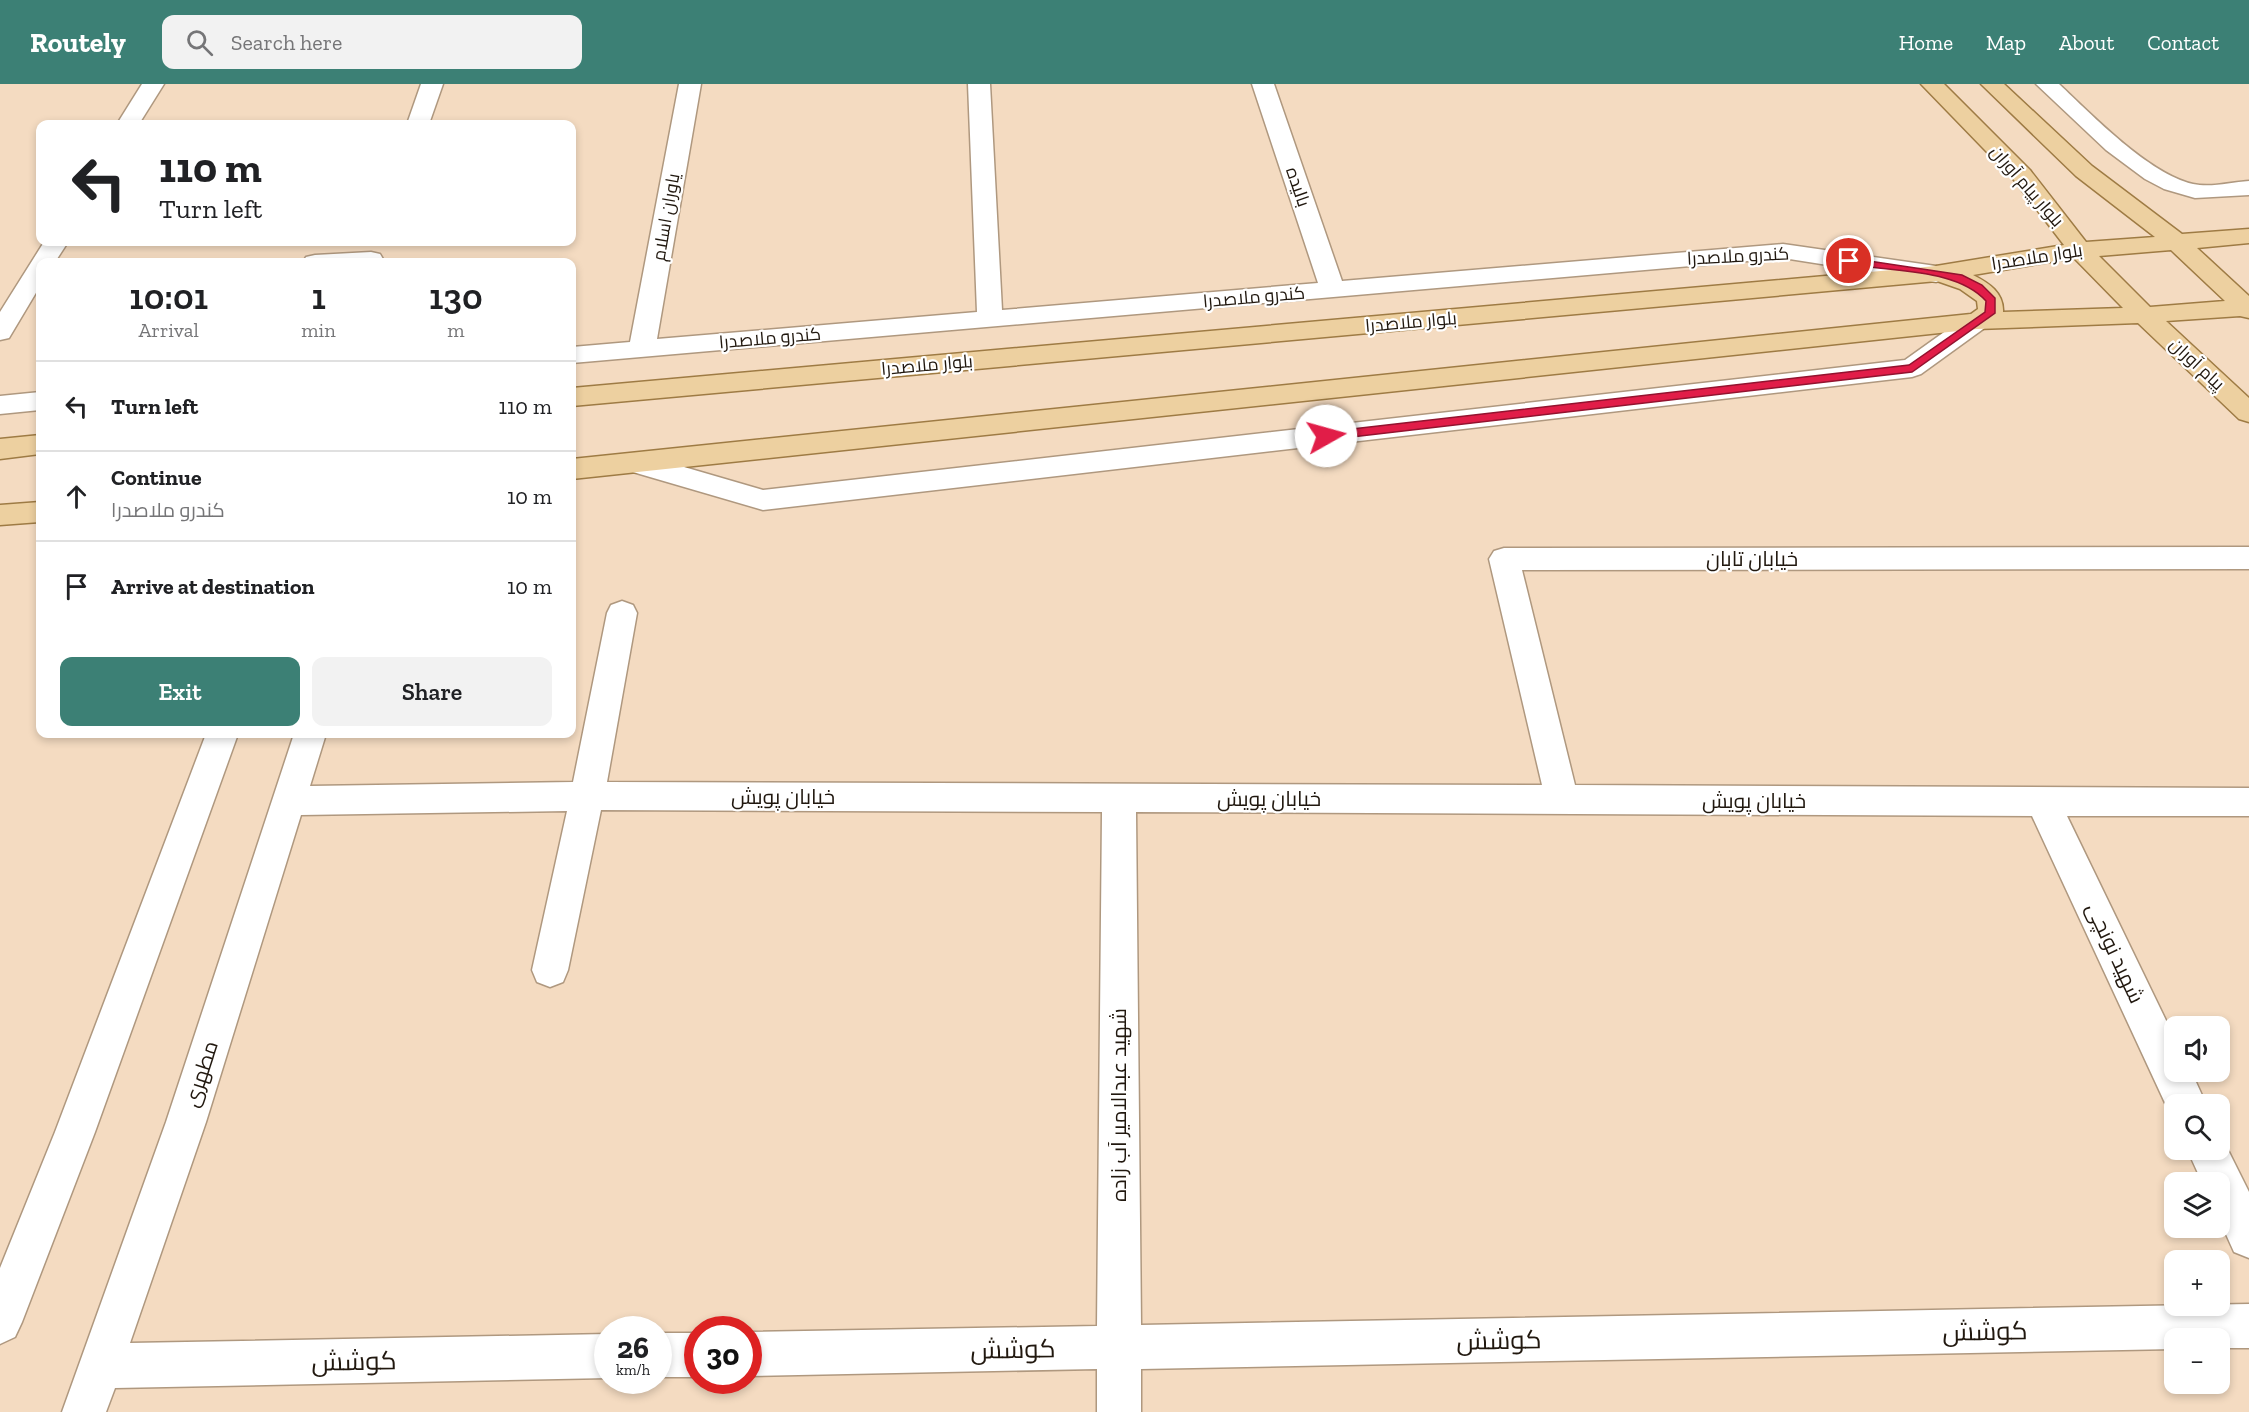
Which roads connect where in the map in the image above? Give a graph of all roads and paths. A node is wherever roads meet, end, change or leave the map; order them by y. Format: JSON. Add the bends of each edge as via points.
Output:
{"nodes":[{"id":1,"x":153,"y":84,"type":"edge"},
{"id":2,"x":432,"y":84,"type":"edge"},
{"id":3,"x":690,"y":84,"type":"edge"},
{"id":4,"x":979,"y":84,"type":"edge"},
{"id":5,"x":1263,"y":84,"type":"edge"},
{"id":6,"x":1932,"y":84,"type":"edge"},
{"id":7,"x":1992,"y":84,"type":"edge"},
{"id":8,"x":2047,"y":84,"type":"edge"},
{"id":9,"x":130,"y":120,"type":"edge"},
{"id":10,"x":419,"y":120,"type":"edge"},
{"id":11,"x":2084,"y":171,"type":"junction"},
{"id":12,"x":2022,"y":175,"type":"junction"},
{"id":13,"x":2249,"y":188,"type":"edge"},
{"id":14,"x":2249,"y":236,"type":"edge"},
{"id":15,"x":2176,"y":241,"type":"junction"},
{"id":16,"x":2080,"y":250,"type":"junction"},
{"id":17,"x":373,"y":254,"type":"edge"},
{"id":18,"x":344,"y":258,"type":"edge"},
{"id":19,"x":1936,"y":274,"type":"junction"},
{"id":20,"x":36,"y":277,"type":"edge"},
{"id":21,"x":1333,"y":290,"type":"junction"},
{"id":22,"x":2248,"y":308,"type":"edge"},
{"id":23,"x":2144,"y":315,"type":"junction"},
{"id":24,"x":990,"y":319,"type":"junction"},
{"id":25,"x":1977,"y":321,"type":"junction"},
{"id":26,"x":0,"y":333,"type":"edge"},
{"id":27,"x":642,"y":349,"type":"junction"},
{"id":28,"x":576,"y":355,"type":"edge"},
{"id":29,"x":576,"y":397,"type":"edge"},
{"id":30,"x":36,"y":401,"type":"edge"},
{"id":31,"x":0,"y":405,"type":"edge"},
{"id":32,"x":2249,"y":413,"type":"edge"},
{"id":33,"x":36,"y":445,"type":"edge"},
{"id":34,"x":0,"y":449,"type":"edge"},
{"id":35,"x":636,"y":463,"type":"junction"},
{"id":36,"x":576,"y":469,"type":"edge"},
{"id":37,"x":36,"y":512,"type":"edge"},
{"id":38,"x":0,"y":515,"type":"edge"},
{"id":39,"x":2249,"y":558,"type":"edge"},
{"id":40,"x":622,"y":613,"type":"dead end"},
{"id":41,"x":221,"y":738,"type":"edge"},
{"id":42,"x":309,"y":738,"type":"edge"},
{"id":43,"x":587,"y":796,"type":"junction"},
{"id":44,"x":1119,"y":799,"type":"junction"},
{"id":45,"x":1562,"y":800,"type":"junction"},
{"id":46,"x":288,"y":801,"type":"junction"},
{"id":47,"x":2043,"y":802,"type":"junction"},
{"id":48,"x":2249,"y":802,"type":"edge"},
{"id":49,"x":550,"y":970,"type":"dead end"},
{"id":50,"x":2181,"y":1094,"type":"edge"},
{"id":51,"x":2212,"y":1160,"type":"edge"},
{"id":52,"x":2249,"y":1237,"type":"edge"},
{"id":53,"x":0,"y":1322,"type":"edge"},
{"id":54,"x":2249,"y":1326,"type":"edge"},
{"id":55,"x":1119,"y":1347,"type":"junction"},
{"id":56,"x":762,"y":1354,"type":"edge"},
{"id":57,"x":594,"y":1356,"type":"edge"},
{"id":58,"x":100,"y":1366,"type":"junction"},
{"id":59,"x":84,"y":1412,"type":"edge"},
{"id":60,"x":1119,"y":1412,"type":"edge"}],
"edges":[{"from":1,"to":9,"type":"street"},
{"from":2,"to":10,"type":"street"},
{"from":3,"to":27,"type":"street","name":"یاوران اسلام"},
{"from":4,"to":24,"type":"street"},
{"from":5,"to":21,"type":"street","name":"بالیده"},
{"from":6,"to":12,"type":"main road","name":"بلوار پیام آوران"},
{"from":7,"to":11,"type":"main road"},
{"from":8,"to":13,"type":"street","via":[[2101,134],[2162,180],[2190,191]]},
{"from":11,"to":12,"type":"main road","via":[[2079,182],[2059,184]]},
{"from":11,"to":15,"type":"main road"},
{"from":12,"to":16,"type":"main road","name":"بلوار پیام آوران"},
{"from":14,"to":15,"type":"main road","name":"بلوار ملاصدرا"},
{"from":15,"to":16,"type":"main road","name":"بلوار ملاصدرا"},
{"from":15,"to":22,"type":"main road"},
{"from":16,"to":19,"type":"main road","name":"بلوار ملاصدرا"},
{"from":16,"to":23,"type":"main road","name":"بلوار پیام آوران"},
{"from":17,"to":18,"type":"street"},
{"from":19,"to":21,"type":"street","name":"کندرو ملاصدرا","via":[[1784,251]]},
{"from":19,"to":25,"type":"main road","via":[[1979,287],[1991,301],[1990,313]]},
{"from":19,"to":29,"type":"main road","name":"بلوار ملاصدرا"},
{"from":20,"to":26,"type":"street"},
{"from":21,"to":24,"type":"street","name":"کندرو ملاصدرا"},
{"from":22,"to":23,"type":"main road"},
{"from":23,"to":25,"type":"main road"},
{"from":23,"to":32,"type":"main road","name":"پیام آوران"},
{"from":24,"to":27,"type":"street","name":"کندرو ملاصدرا"},
{"from":25,"to":35,"type":"main road"},
{"from":25,"to":35,"type":"street","via":[[1912,368],[763,500]]},
{"from":27,"to":28,"type":"street","name":"کندرو ملاصدرا"},
{"from":30,"to":31,"type":"street"},
{"from":33,"to":34,"type":"main road"},
{"from":35,"to":36,"type":"main road"},
{"from":37,"to":38,"type":"main road"},
{"from":39,"to":45,"type":"street","name":"خیابان تابان","via":[[1504,559]]},
{"from":40,"to":43,"type":"street"},
{"from":41,"to":53,"type":"street","via":[[75,1132]]},
{"from":42,"to":46,"type":"street","name":"مطهری"},
{"from":43,"to":44,"type":"street","name":"خیابان پویش"},
{"from":43,"to":46,"type":"street","name":"خیابان پویش"},
{"from":43,"to":49,"type":"street"},
{"from":44,"to":45,"type":"street","name":"خیابان پویش"},
{"from":44,"to":55,"type":"street","name":"شهید عبدالامیر آب زاده"},
{"from":45,"to":47,"type":"street","name":"خیابان پویش"},
{"from":46,"to":58,"type":"street","name":"مطهری","via":[[186,1122]]},
{"from":47,"to":48,"type":"street","name":"خیابان پویش"},
{"from":47,"to":50,"type":"street","name":"شهید نونچی"},
{"from":51,"to":52,"type":"street"},
{"from":54,"to":55,"type":"street","name":"کوشش"},
{"from":55,"to":56,"type":"street","name":"کوشش"},
{"from":55,"to":60,"type":"street","name":"شهید عبدالامیر آب زاده"},
{"from":57,"to":58,"type":"street","name":"کوشش"},
{"from":58,"to":59,"type":"street","name":"مطهری"}]}
